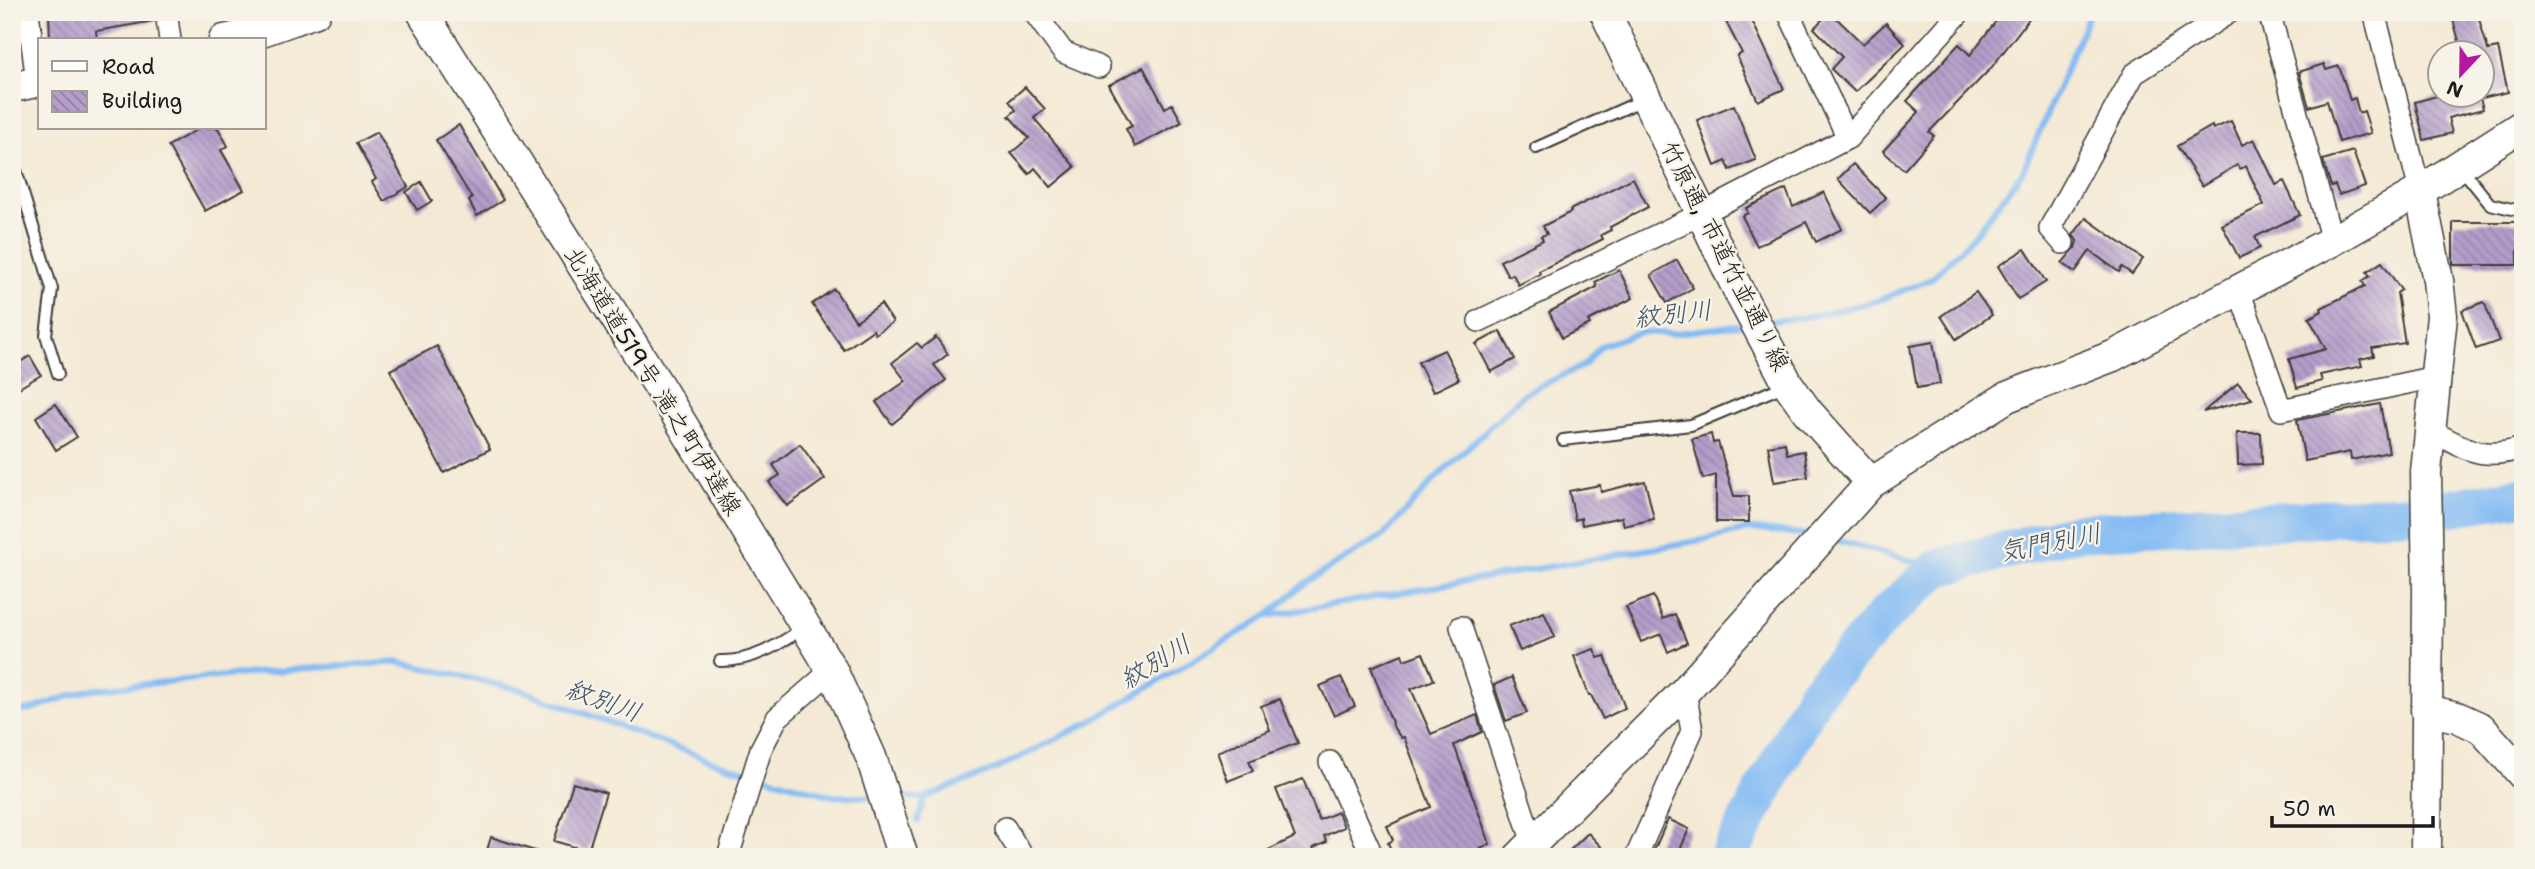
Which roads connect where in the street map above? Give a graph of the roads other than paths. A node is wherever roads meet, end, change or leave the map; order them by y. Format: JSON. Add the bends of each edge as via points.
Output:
{"nodes":[{"id":1,"x":28,"y":12,"type":"edge"},
{"id":2,"x":166,"y":12,"type":"edge"},
{"id":3,"x":315,"y":12,"type":"edge"},
{"id":4,"x":422,"y":12,"type":"edge"},
{"id":5,"x":1034,"y":12,"type":"edge"},
{"id":6,"x":1605,"y":12,"type":"edge"},
{"id":7,"x":1788,"y":12,"type":"edge"},
{"id":8,"x":1960,"y":12,"type":"edge"},
{"id":9,"x":2230,"y":12,"type":"edge"},
{"id":10,"x":2269,"y":12,"type":"edge"},
{"id":11,"x":2374,"y":12,"type":"edge"},
{"id":12,"x":170,"y":38,"type":"edge"},
{"id":13,"x":233,"y":38,"type":"edge"},
{"id":14,"x":1099,"y":67,"type":"dead end"},
{"id":15,"x":30,"y":83,"type":"edge"},
{"id":16,"x":1646,"y":99,"type":"junction"},
{"id":17,"x":2523,"y":125,"type":"edge"},
{"id":18,"x":1848,"y":138,"type":"junction"},
{"id":19,"x":1536,"y":148,"type":"dead end"},
{"id":20,"x":12,"y":157,"type":"edge"},
{"id":21,"x":2458,"y":164,"type":"junction"},
{"id":22,"x":2420,"y":191,"type":"junction"},
{"id":23,"x":1703,"y":214,"type":"junction"},
{"id":24,"x":2523,"y":215,"type":"edge"},
{"id":25,"x":2332,"y":241,"type":"junction"},
{"id":26,"x":2063,"y":243,"type":"dead end"},
{"id":27,"x":2239,"y":290,"type":"junction"},
{"id":28,"x":1479,"y":321,"type":"dead end"},
{"id":29,"x":58,"y":374,"type":"dead end"},
{"id":30,"x":2435,"y":377,"type":"junction"},
{"id":31,"x":1788,"y":384,"type":"junction"},
{"id":32,"x":2430,"y":430,"type":"junction"},
{"id":33,"x":1563,"y":440,"type":"dead end"},
{"id":34,"x":2523,"y":448,"type":"edge"},
{"id":35,"x":1871,"y":483,"type":"junction"},
{"id":36,"x":806,"y":627,"type":"junction"},
{"id":37,"x":1461,"y":627,"type":"dead end"},
{"id":38,"x":720,"y":661,"type":"dead end"},
{"id":39,"x":832,"y":670,"type":"junction"},
{"id":40,"x":1685,"y":691,"type":"junction"},
{"id":41,"x":2426,"y":710,"type":"junction"},
{"id":42,"x":1330,"y":762,"type":"dead end"},
{"id":43,"x":2523,"y":775,"type":"edge"},
{"id":44,"x":1006,"y":828,"type":"dead end"},
{"id":45,"x":1526,"y":850,"type":"edge"},
{"id":46,"x":727,"y":857,"type":"edge"},
{"id":47,"x":903,"y":857,"type":"edge"},
{"id":48,"x":1023,"y":857,"type":"edge"},
{"id":49,"x":1373,"y":857,"type":"edge"},
{"id":50,"x":1636,"y":857,"type":"edge"},
{"id":51,"x":2426,"y":857,"type":"edge"}],
"edges":[{"from":1,"to":15,"type":"street"},
{"from":2,"to":12,"type":"street"},
{"from":3,"to":13,"type":"street"},
{"from":4,"to":36,"type":"street","name":"北海道道519号 滝之町伊達線"},
{"from":5,"to":14,"type":"street","via":[[1063,52]]},
{"from":6,"to":16,"type":"street","name":"竹原通, 市道竹並通り線"},
{"from":7,"to":18,"type":"street"},
{"from":8,"to":18,"type":"street"},
{"from":9,"to":26,"type":"street","via":[[2134,74],[2050,228]]},
{"from":10,"to":25,"type":"street"},
{"from":11,"to":22,"type":"street"},
{"from":16,"to":19,"type":"lane"},
{"from":16,"to":23,"type":"street","name":"竹原通, 市道竹並通り線"},
{"from":17,"to":21,"type":"street"},
{"from":18,"to":23,"type":"street"},
{"from":20,"to":29,"type":"lane","via":[[52,289],[46,335]]},
{"from":21,"to":22,"type":"street"},
{"from":21,"to":24,"type":"lane","via":[[2490,204]]},
{"from":22,"to":25,"type":"street"},
{"from":22,"to":30,"type":"street","via":[[2442,316]]},
{"from":23,"to":28,"type":"street"},
{"from":23,"to":31,"type":"street","name":"竹原通, 市道竹並通り線"},
{"from":25,"to":27,"type":"street"},
{"from":27,"to":30,"type":"street","via":[[2281,410]]},
{"from":27,"to":35,"type":"street","via":[[2113,356],[2007,397]]},
{"from":30,"to":32,"type":"street"},
{"from":31,"to":33,"type":"lane","via":[[1691,425]]},
{"from":31,"to":35,"type":"street","name":"竹原通, 市道竹並通り線"},
{"from":32,"to":34,"type":"street","via":[[2486,455]]},
{"from":32,"to":41,"type":"street"},
{"from":35,"to":40,"type":"street"},
{"from":36,"to":38,"type":"lane","via":[[770,650],[735,662]]},
{"from":36,"to":39,"type":"street","name":"北海道道519号 滝之町伊達線"},
{"from":37,"to":45,"type":"street"},
{"from":39,"to":46,"type":"street","via":[[777,718],[761,749]]},
{"from":39,"to":47,"type":"street","name":"北海道道519号 滝之町伊達線","via":[[870,757]]},
{"from":40,"to":45,"type":"street"},
{"from":40,"to":50,"type":"street","via":[[1692,731]]},
{"from":41,"to":43,"type":"street","via":[[2480,728]]},
{"from":41,"to":51,"type":"street"},
{"from":42,"to":49,"type":"street"},
{"from":44,"to":48,"type":"street"}]}
